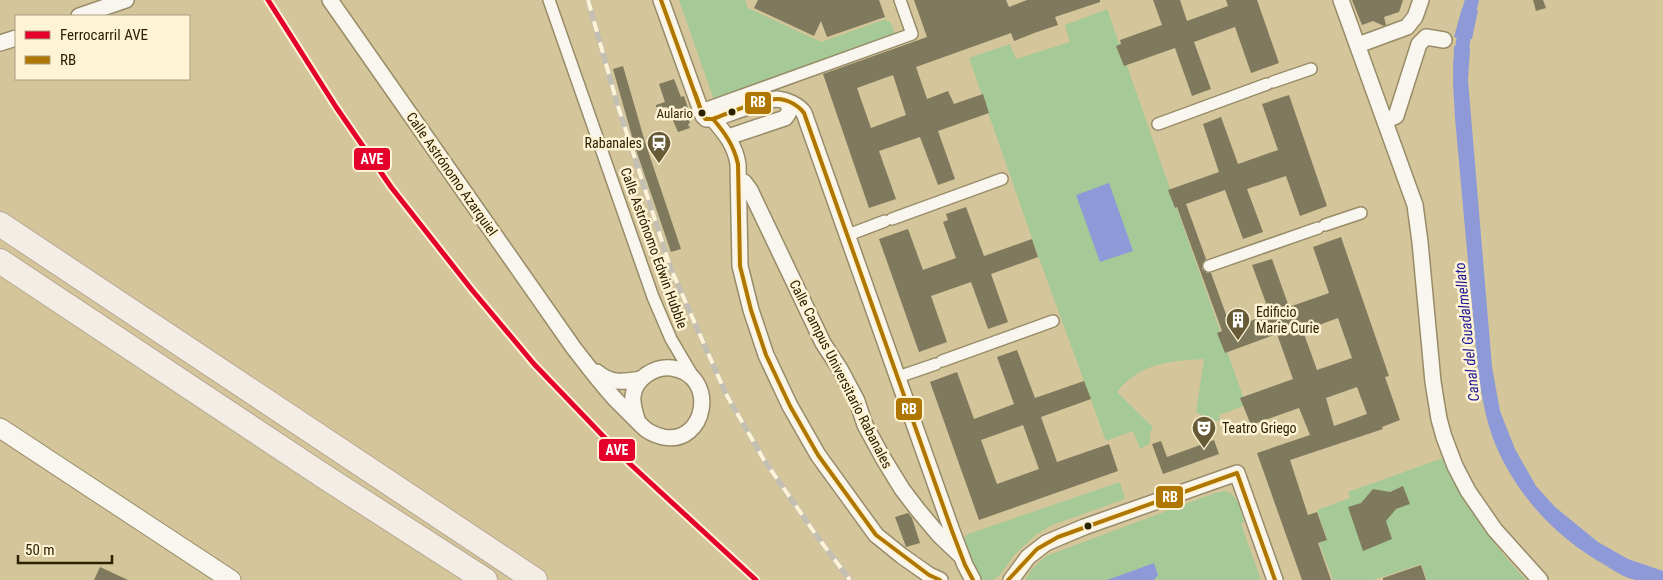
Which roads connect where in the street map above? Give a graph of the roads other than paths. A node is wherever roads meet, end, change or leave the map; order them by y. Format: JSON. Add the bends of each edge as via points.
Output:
{"nodes":[{"id":1,"x":330,"y":0,"type":"edge"},
{"id":2,"x":550,"y":0,"type":"edge"},
{"id":3,"x":661,"y":0,"type":"edge"},
{"id":4,"x":900,"y":0,"type":"edge"},
{"id":5,"x":1342,"y":0,"type":"edge"},
{"id":6,"x":1421,"y":0,"type":"edge"},
{"id":7,"x":116,"y":2,"type":"edge"},
{"id":8,"x":82,"y":15,"type":"edge"},
{"id":9,"x":15,"y":38,"type":"edge"},
{"id":10,"x":1444,"y":40,"type":"dead end"},
{"id":11,"x":0,"y":43,"type":"edge"},
{"id":12,"x":1358,"y":45,"type":"junction"},
{"id":13,"x":1311,"y":68,"type":"dead end"},
{"id":14,"x":788,"y":103,"type":"junction"},
{"id":15,"x":707,"y":114,"type":"junction"},
{"id":16,"x":1385,"y":121,"type":"junction"},
{"id":17,"x":1158,"y":124,"type":"dead end"},
{"id":18,"x":728,"y":137,"type":"junction"},
{"id":19,"x":1002,"y":179,"type":"dead end"},
{"id":20,"x":739,"y":184,"type":"junction"},
{"id":21,"x":1361,"y":213,"type":"dead end"},
{"id":22,"x":0,"y":224,"type":"edge"},
{"id":23,"x":848,"y":235,"type":"junction"},
{"id":24,"x":0,"y":261,"type":"edge"},
{"id":25,"x":1209,"y":266,"type":"dead end"},
{"id":26,"x":1053,"y":321,"type":"dead end"},
{"id":27,"x":573,"y":347,"type":"junction"},
{"id":28,"x":898,"y":377,"type":"junction"},
{"id":29,"x":641,"y":380,"type":"junction"},
{"id":30,"x":700,"y":389,"type":"junction"},
{"id":31,"x":638,"y":422,"type":"junction"},
{"id":32,"x":0,"y":428,"type":"edge"},
{"id":33,"x":325,"y":477,"type":"junction"},
{"id":34,"x":460,"y":530,"type":"junction"},
{"id":35,"x":964,"y":567,"type":"edge"},
{"id":36,"x":1013,"y":578,"type":"edge"},
{"id":37,"x":231,"y":580,"type":"edge"},
{"id":38,"x":457,"y":580,"type":"edge"},
{"id":39,"x":485,"y":580,"type":"edge"},
{"id":40,"x":535,"y":580,"type":"edge"},
{"id":41,"x":547,"y":580,"type":"edge"},
{"id":42,"x":940,"y":580,"type":"edge"},
{"id":43,"x":973,"y":580,"type":"edge"},
{"id":44,"x":1275,"y":580,"type":"edge"},
{"id":45,"x":1540,"y":580,"type":"edge"}],
"edges":[{"from":1,"to":27,"type":"street","name":"Calle Astrónomo Azarquiel"},
{"from":2,"to":30,"type":"street","name":"Calle Astrónomo Edwin Hubble","via":[[654,297],[671,339]]},
{"from":3,"to":15,"type":"street"},
{"from":4,"to":15,"type":"street","via":[[912,34]]},
{"from":5,"to":12,"type":"street"},
{"from":6,"to":12,"type":"street","via":[[1407,27]]},
{"from":7,"to":8,"type":"street"},
{"from":9,"to":11,"type":"street"},
{"from":10,"to":16,"type":"street","via":[[1426,37],[1419,44],[1396,116]]},
{"from":12,"to":16,"type":"street"},
{"from":13,"to":17,"type":"street"},
{"from":14,"to":15,"type":"street","via":[[779,99]]},
{"from":14,"to":18,"type":"street","via":[[789,114],[785,118]]},
{"from":14,"to":23,"type":"street","name":"Calle Campus Universitario Rabanales","via":[[804,113]]},
{"from":15,"to":18,"type":"street"},
{"from":16,"to":45,"type":"street","via":[[1415,205],[1433,382],[1444,438],[1473,499],[1495,530]]},
{"from":18,"to":20,"type":"street","via":[[736,153]]},
{"from":19,"to":23,"type":"street"},
{"from":20,"to":35,"type":"street","name":"Calle Campus Universitario Rabanales","via":[[744,182],[750,190],[883,458],[902,489]]},
{"from":20,"to":42,"type":"street","via":[[740,266],[766,354],[790,406],[818,455],[876,535]]},
{"from":21,"to":25,"type":"street"},
{"from":22,"to":34,"type":"main road"},
{"from":23,"to":28,"type":"street","name":"Calle Campus Universitario Rabanales"},
{"from":24,"to":33,"type":"main road"},
{"from":26,"to":28,"type":"street"},
{"from":27,"to":29,"type":"street","via":[[608,380]]},
{"from":27,"to":31,"type":"street"},
{"from":28,"to":35,"type":"street","name":"Calle Campus Universitario Rabanales"},
{"from":29,"to":30,"type":"street","via":[[658,369],[678,369],[689,374]]},
{"from":29,"to":31,"type":"street","via":[[633,396]]},
{"from":30,"to":31,"type":"street","via":[[702,409],[699,418],[685,434],[673,438],[654,435]]},
{"from":32,"to":37,"type":"street"},
{"from":33,"to":38,"type":"main road"},
{"from":33,"to":39,"type":"main road"},
{"from":34,"to":40,"type":"main road"},
{"from":34,"to":41,"type":"main road"},
{"from":35,"to":43,"type":"street","name":"Calle Campus Universitario Rabanales"},
{"from":36,"to":44,"type":"street","via":[[1036,549],[1058,537],[1237,473]]}]}
